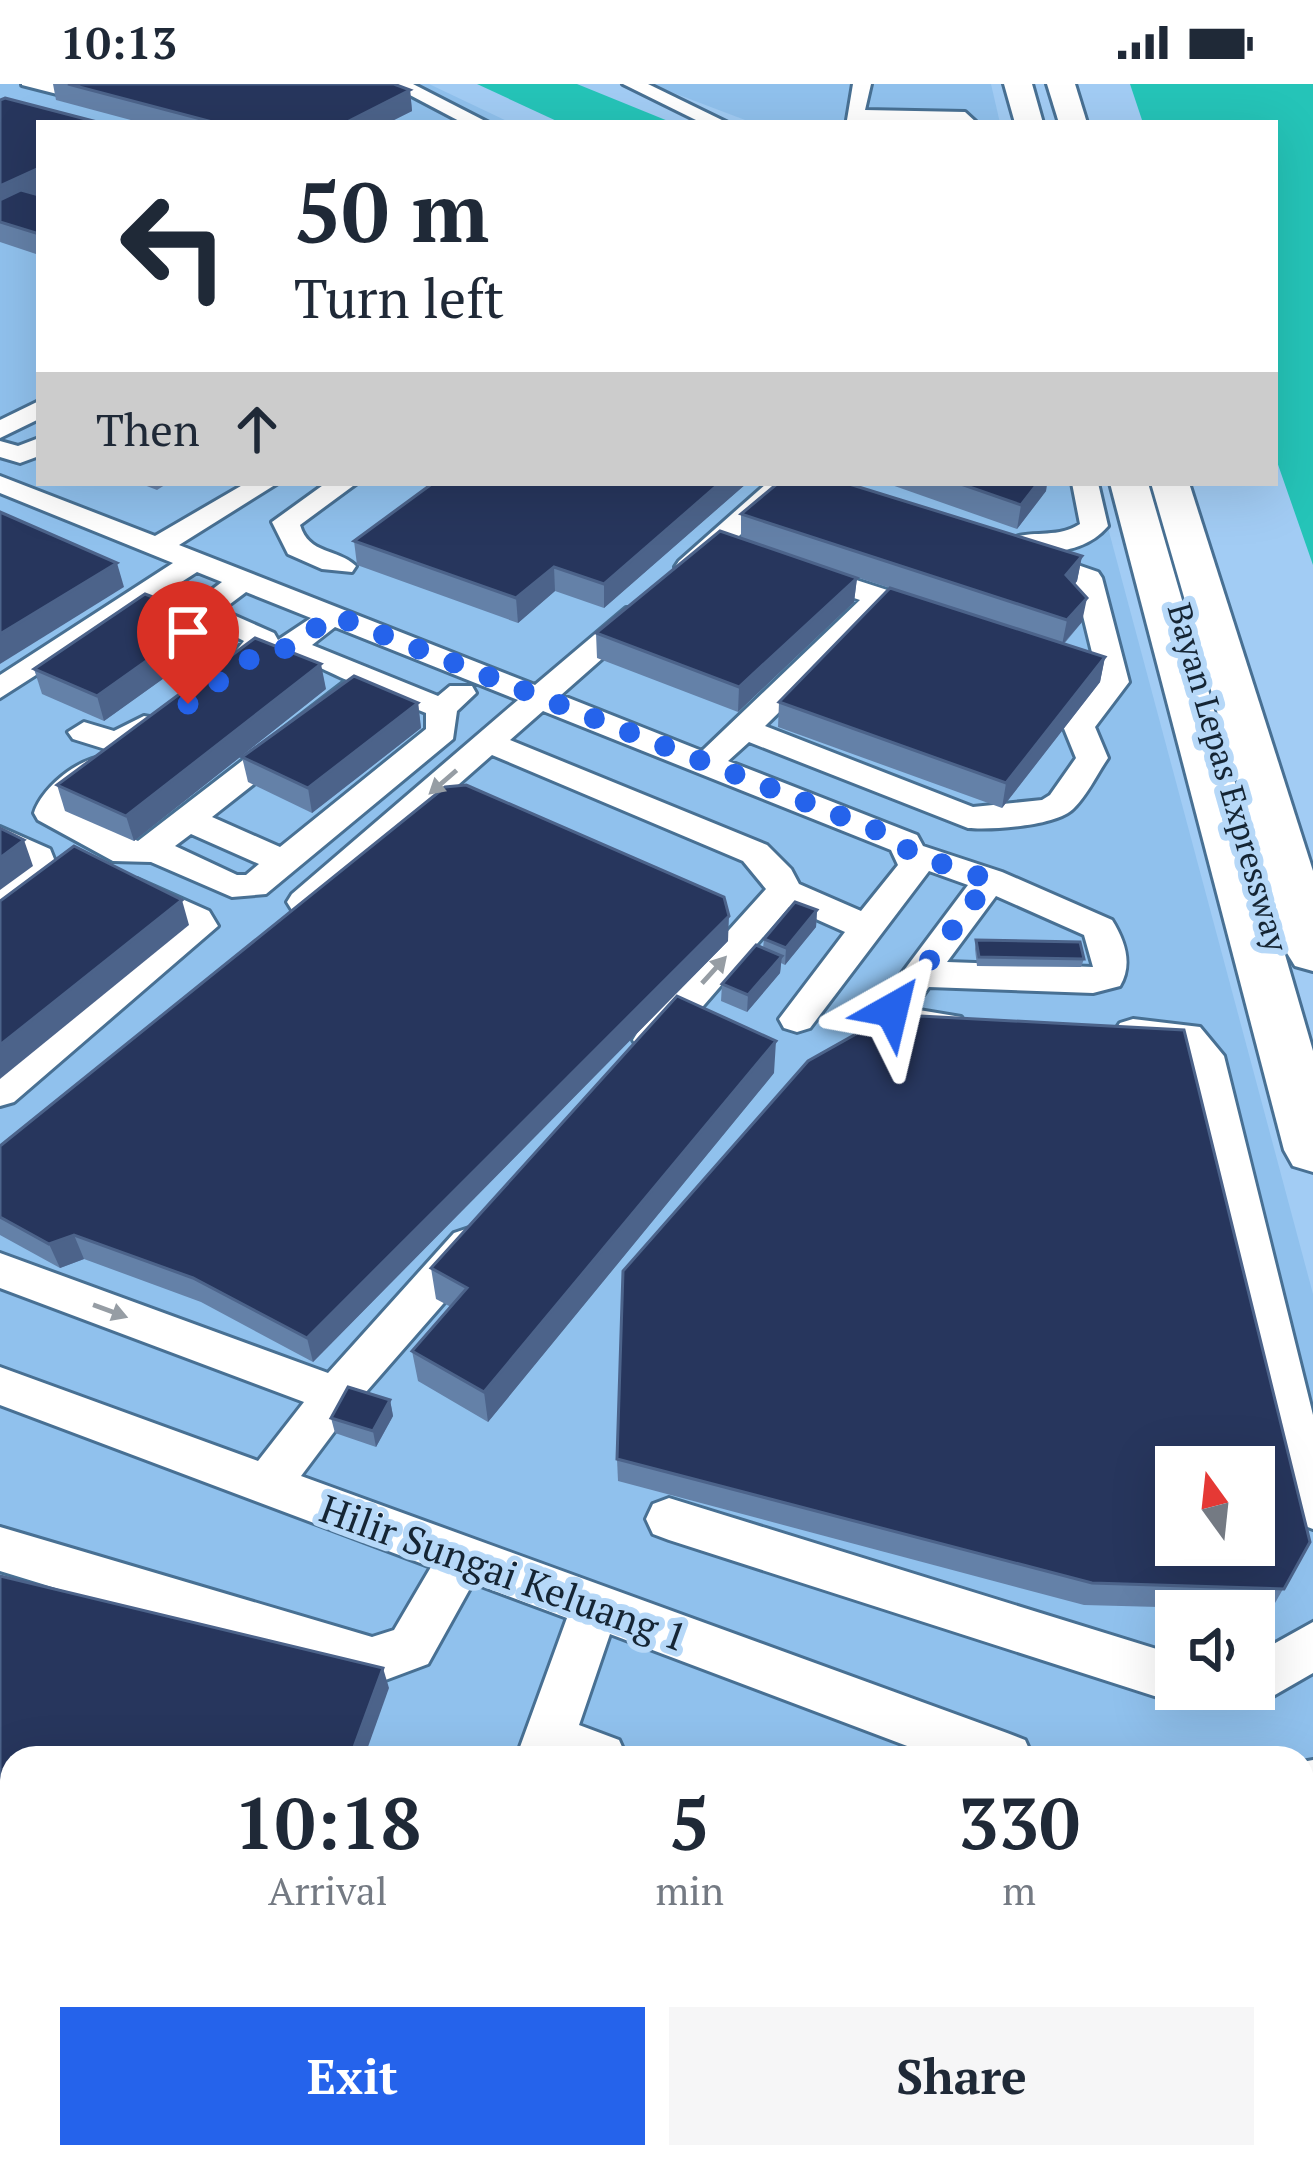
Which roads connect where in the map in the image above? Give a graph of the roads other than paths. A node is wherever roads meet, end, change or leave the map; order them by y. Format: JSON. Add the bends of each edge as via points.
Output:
{"nodes":[{"id":1,"x":86,"y":84,"type":"edge"},
{"id":2,"x":398,"y":84,"type":"edge"},
{"id":3,"x":632,"y":84,"type":"edge"},
{"id":4,"x":862,"y":84,"type":"edge"},
{"id":5,"x":1018,"y":84,"type":"edge"},
{"id":6,"x":1028,"y":84,"type":"edge"},
{"id":7,"x":1047,"y":84,"type":"edge"},
{"id":8,"x":1060,"y":84,"type":"edge"},
{"id":9,"x":27,"y":87,"type":"edge"},
{"id":10,"x":465,"y":120,"type":"edge"},
{"id":11,"x":711,"y":120,"type":"edge"},
{"id":12,"x":966,"y":120,"type":"edge"},
{"id":13,"x":1028,"y":120,"type":"edge"},
{"id":14,"x":1039,"y":120,"type":"edge"},
{"id":15,"x":1058,"y":120,"type":"edge"},
{"id":16,"x":1072,"y":120,"type":"edge"},
{"id":17,"x":36,"y":384,"type":"edge"},
{"id":18,"x":0,"y":402,"type":"edge"},
{"id":19,"x":36,"y":411,"type":"edge"},
{"id":20,"x":0,"y":430,"type":"edge"},
{"id":21,"x":36,"y":447,"type":"edge"},
{"id":22,"x":0,"y":448,"type":"edge"},
{"id":23,"x":0,"y":484,"type":"edge"},
{"id":24,"x":260,"y":486,"type":"edge"},
{"id":25,"x":340,"y":486,"type":"edge"},
{"id":26,"x":797,"y":486,"type":"edge"},
{"id":27,"x":1086,"y":486,"type":"edge"},
{"id":28,"x":1130,"y":486,"type":"edge"},
{"id":29,"x":1145,"y":486,"type":"edge"},
{"id":30,"x":1171,"y":486,"type":"edge"},
{"id":31,"x":1187,"y":486,"type":"edge"},
{"id":32,"x":716,"y":544,"type":"junction"},
{"id":33,"x":158,"y":546,"type":"junction"},
{"id":34,"x":195,"y":561,"type":"junction"},
{"id":35,"x":342,"y":566,"type":"dead end"},
{"id":36,"x":244,"y":580,"type":"junction"},
{"id":37,"x":880,"y":597,"type":"junction"},
{"id":38,"x":333,"y":615,"type":"junction"},
{"id":39,"x":964,"y":624,"type":"edge"},
{"id":40,"x":291,"y":647,"type":"junction"},
{"id":41,"x":1070,"y":658,"type":"edge"},
{"id":42,"x":1112,"y":671,"type":"junction"},
{"id":43,"x":484,"y":675,"type":"junction"},
{"id":44,"x":369,"y":678,"type":"junction"},
{"id":45,"x":0,"y":689,"type":"edge"},
{"id":46,"x":541,"y":697,"type":"junction"},
{"id":47,"x":442,"y":709,"type":"junction"},
{"id":48,"x":744,"y":730,"type":"junction"},
{"id":49,"x":84,"y":732,"type":"dead end"},
{"id":50,"x":488,"y":742,"type":"junction"},
{"id":51,"x":708,"y":763,"type":"junction"},
{"id":52,"x":189,"y":820,"type":"junction"},
{"id":53,"x":0,"y":838,"type":"edge"},
{"id":54,"x":902,"y":845,"type":"junction"},
{"id":55,"x":153,"y":849,"type":"junction"},
{"id":56,"x":285,"y":862,"type":"junction"},
{"id":57,"x":1313,"y":868,"type":"edge"},
{"id":58,"x":990,"y":880,"type":"junction"},
{"id":59,"x":784,"y":891,"type":"junction"},
{"id":60,"x":0,"y":900,"type":"edge"},
{"id":61,"x":0,"y":921,"type":"edge"},
{"id":62,"x":867,"y":928,"type":"junction"},
{"id":63,"x":271,"y":931,"type":"edge"},
{"id":64,"x":1313,"y":953,"type":"edge"},
{"id":65,"x":919,"y":974,"type":"junction"},
{"id":66,"x":797,"y":1019,"type":"dead end"},
{"id":67,"x":985,"y":1028,"type":"edge"},
{"id":68,"x":1103,"y":1031,"type":"edge"},
{"id":69,"x":630,"y":1065,"type":"edge"},
{"id":70,"x":1313,"y":1071,"type":"edge"},
{"id":71,"x":0,"y":1092,"type":"edge"},
{"id":72,"x":1313,"y":1150,"type":"edge"},
{"id":73,"x":491,"y":1221,"type":"edge"},
{"id":74,"x":0,"y":1270,"type":"edge"},
{"id":75,"x":0,"y":1386,"type":"edge"},
{"id":76,"x":336,"y":1395,"type":"junction"},
{"id":77,"x":267,"y":1485,"type":"junction"},
{"id":78,"x":1313,"y":1508,"type":"edge"},
{"id":79,"x":669,"y":1519,"type":"dead end"},
{"id":80,"x":0,"y":1549,"type":"edge"},
{"id":81,"x":462,"y":1557,"type":"junction"},
{"id":82,"x":596,"y":1606,"type":"junction"},
{"id":83,"x":1313,"y":1645,"type":"edge"},
{"id":84,"x":1275,"y":1669,"type":"edge"},
{"id":85,"x":1155,"y":1672,"type":"edge"},
{"id":86,"x":548,"y":1746,"type":"edge"},
{"id":87,"x":975,"y":1746,"type":"edge"}],
"edges":[{"from":1,"to":9,"type":"street","via":[[69,92]]},
{"from":2,"to":10,"type":"street"},
{"from":3,"to":11,"type":"street"},
{"from":4,"to":12,"type":"street","via":[[854,116]]},
{"from":5,"to":13,"type":"highway"},
{"from":6,"to":14,"type":"highway"},
{"from":7,"to":15,"type":"highway"},
{"from":8,"to":16,"type":"highway"},
{"from":17,"to":18,"type":"street"},
{"from":19,"to":20,"type":"street"},
{"from":21,"to":22,"type":"street","via":[[20,454]]},
{"from":23,"to":33,"type":"street"},
{"from":24,"to":33,"type":"street"},
{"from":25,"to":35,"type":"street","via":[[286,522],[288,539],[303,554]]},
{"from":26,"to":32,"type":"street"},
{"from":27,"to":42,"type":"street","via":[[1094,526],[1082,537],[1041,545],[988,539],[1088,578]]},
{"from":28,"to":72,"type":"highway"},
{"from":29,"to":70,"type":"highway","name":"Bayan Lepas Expressway"},
{"from":30,"to":64,"type":"highway","name":"Bayan Lepas Expressway"},
{"from":31,"to":57,"type":"highway"},
{"from":32,"to":37,"type":"street"},
{"from":32,"to":46,"type":"street"},
{"from":33,"to":34,"type":"street"},
{"from":34,"to":36,"type":"street"},
{"from":34,"to":45,"type":"street"},
{"from":36,"to":38,"type":"street"},
{"from":36,"to":40,"type":"street","via":[[206,614],[264,639],[213,682],[254,656]]},
{"from":37,"to":39,"type":"street"},
{"from":37,"to":48,"type":"street"},
{"from":38,"to":40,"type":"street"},
{"from":38,"to":43,"type":"street"},
{"from":40,"to":44,"type":"street"},
{"from":41,"to":42,"type":"street"},
{"from":42,"to":48,"type":"street","via":[[1114,682],[1078,726],[1090,763],[1062,802],[1009,818],[968,817]]},
{"from":43,"to":46,"type":"street"},
{"from":43,"to":47,"type":"street"},
{"from":44,"to":47,"type":"street"},
{"from":44,"to":52,"type":"street"},
{"from":46,"to":50,"type":"street"},
{"from":46,"to":51,"type":"street"},
{"from":47,"to":56,"type":"street","via":[[442,732]]},
{"from":48,"to":51,"type":"street"},
{"from":49,"to":55,"type":"street","via":[[118,743],[177,707],[48,809],[124,853]]},
{"from":50,"to":59,"type":"street","via":[[755,853]]},
{"from":50,"to":63,"type":"street","one_way":true},
{"from":51,"to":54,"type":"street"},
{"from":52,"to":55,"type":"street"},
{"from":52,"to":56,"type":"street"},
{"from":53,"to":60,"type":"street","via":[[38,857],[41,869]]},
{"from":54,"to":58,"type":"street"},
{"from":54,"to":62,"type":"street","via":[[915,866]]},
{"from":55,"to":56,"type":"street","via":[[238,888]]},
{"from":58,"to":65,"type":"street"},
{"from":58,"to":65,"type":"street","via":[[1100,928],[1112,966],[1107,976]]},
{"from":59,"to":62,"type":"street"},
{"from":69,"to":59,"type":"street","one_way":true},
{"from":61,"to":71,"type":"street","via":[[82,865],[200,922]]},
{"from":62,"to":66,"type":"street"},
{"from":65,"to":67,"type":"street","via":[[895,1002],[896,1017]]},
{"from":68,"to":78,"type":"street","via":[[1173,1033],[1199,1044],[1205,1056]]},
{"from":73,"to":76,"type":"street"},
{"from":74,"to":76,"type":"street","one_way":true},
{"from":75,"to":77,"type":"street","name":"Hilir Sungai Keluang 1"},
{"from":76,"to":77,"type":"street"},
{"from":77,"to":81,"type":"street","name":"Hilir Sungai Keluang 1"},
{"from":79,"to":85,"type":"street"},
{"from":80,"to":81,"type":"street","via":[[372,1661],[411,1648]]},
{"from":81,"to":82,"type":"street","name":"Hilir Sungai Keluang 1"},
{"from":82,"to":86,"type":"street"},
{"from":82,"to":87,"type":"street","name":"Hilir Sungai Keluang 1"},
{"from":83,"to":84,"type":"street"}]}
